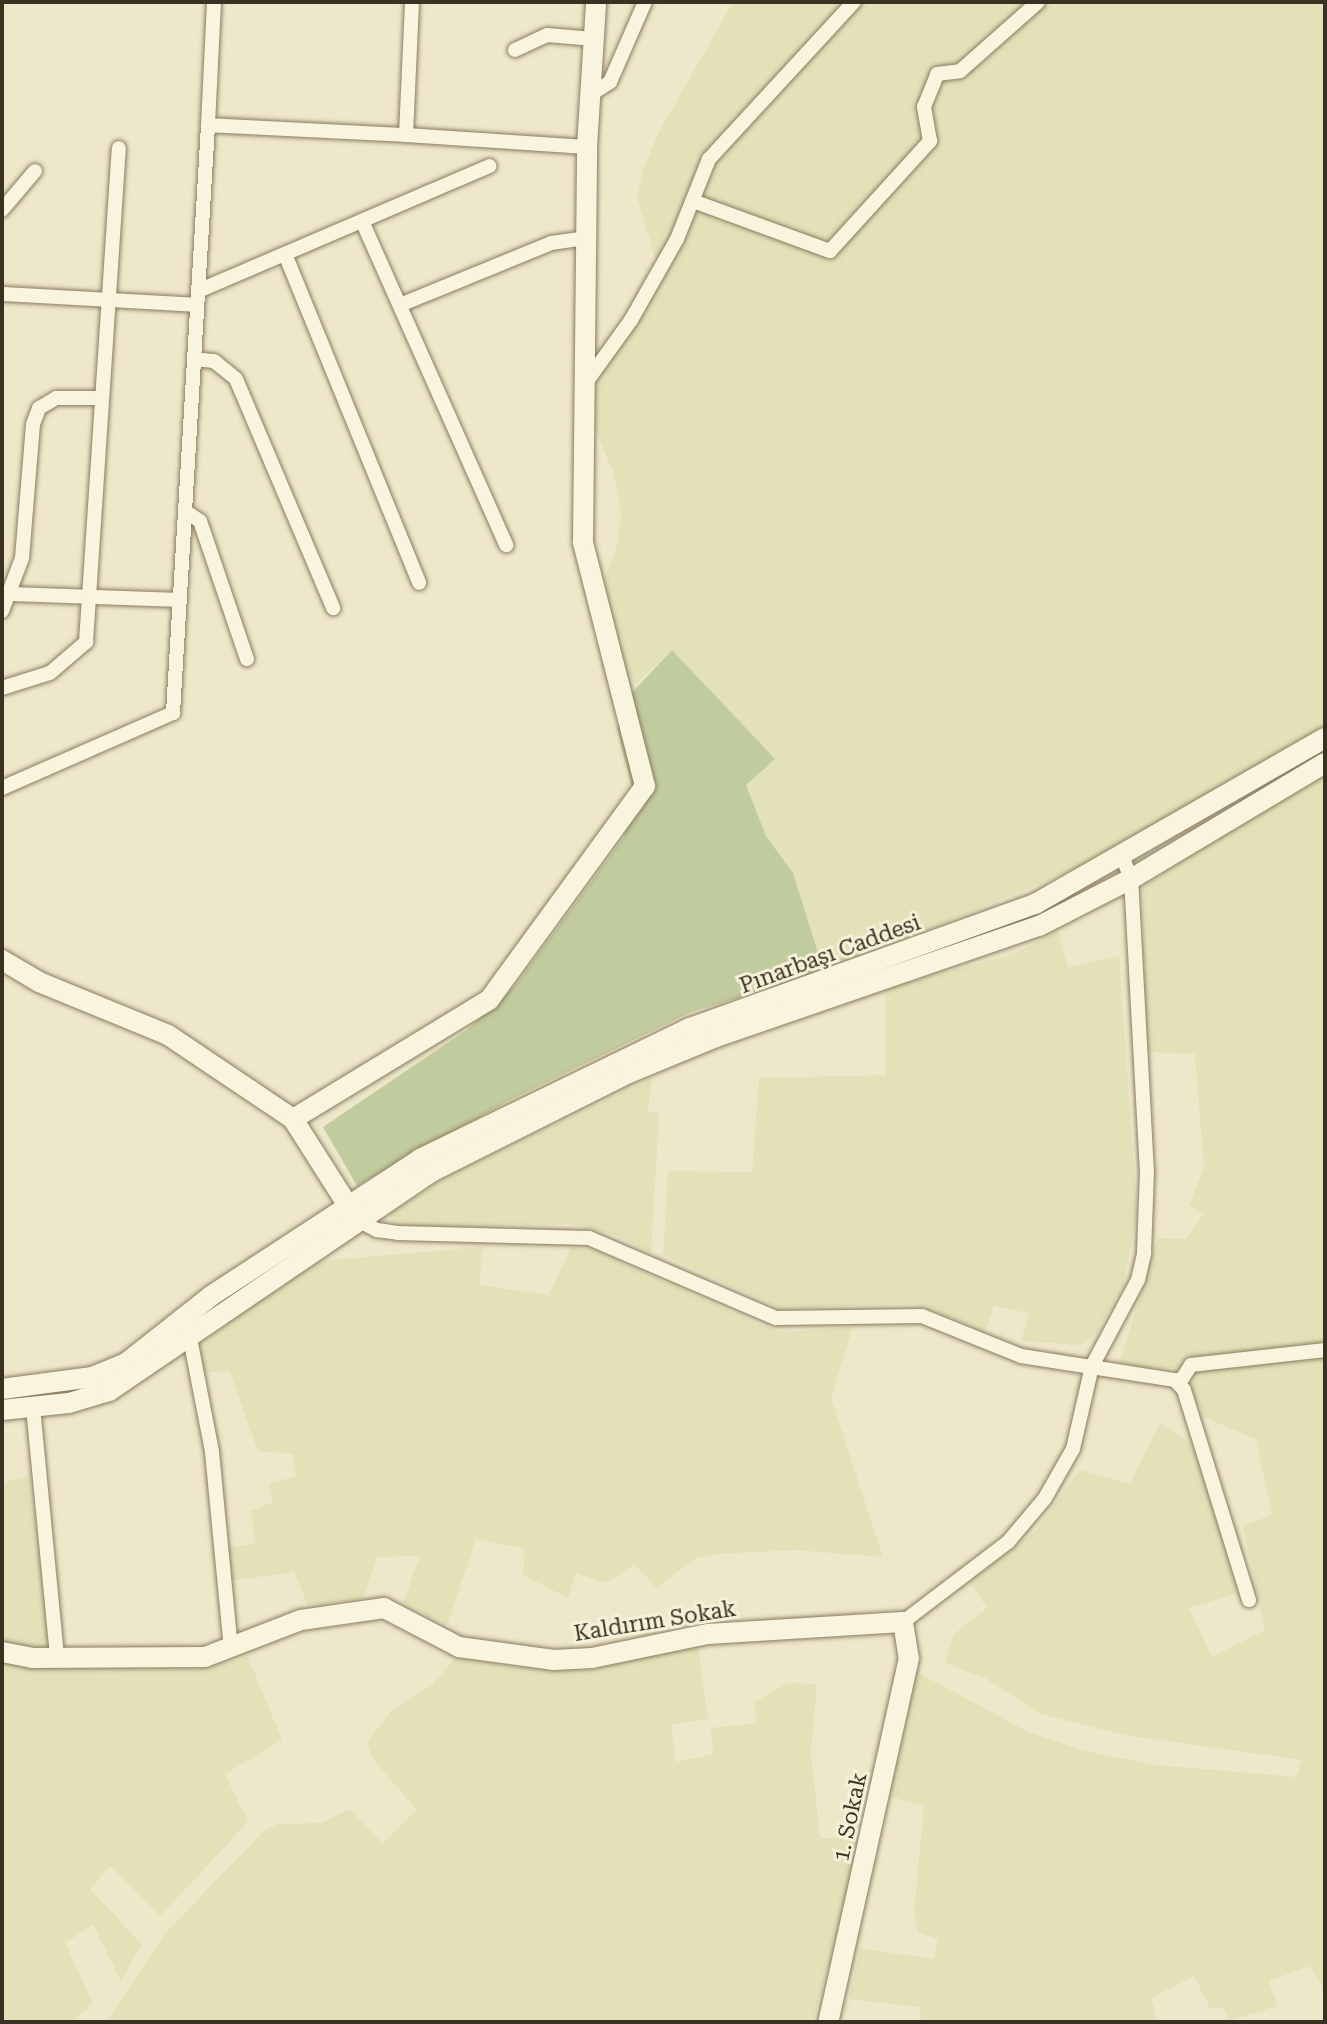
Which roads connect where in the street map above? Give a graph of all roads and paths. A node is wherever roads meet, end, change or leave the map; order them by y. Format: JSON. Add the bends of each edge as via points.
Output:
{"nodes":[{"id":1,"x":214,"y":2,"type":"edge"},
{"id":2,"x":412,"y":2,"type":"edge"},
{"id":3,"x":596,"y":2,"type":"edge"},
{"id":4,"x":645,"y":2,"type":"edge"},
{"id":5,"x":854,"y":2,"type":"edge"},
{"id":6,"x":1038,"y":2,"type":"edge"},
{"id":7,"x":594,"y":39,"type":"junction"},
{"id":8,"x":515,"y":50,"type":"dead end"},
{"id":9,"x":590,"y":95,"type":"junction"},
{"id":10,"x":208,"y":125,"type":"junction"},
{"id":11,"x":406,"y":135,"type":"junction"},
{"id":12,"x":587,"y":147,"type":"junction"},
{"id":13,"x":119,"y":148,"type":"dead end"},
{"id":14,"x":489,"y":166,"type":"dead end"},
{"id":15,"x":35,"y":171,"type":"dead end"},
{"id":16,"x":693,"y":201,"type":"junction"},
{"id":17,"x":2,"y":210,"type":"edge"},
{"id":18,"x":362,"y":221,"type":"junction"},
{"id":19,"x":586,"y":238,"type":"junction"},
{"id":20,"x":285,"y":254,"type":"junction"},
{"id":21,"x":2,"y":294,"type":"edge"},
{"id":22,"x":198,"y":298,"type":"junction"},
{"id":23,"x":107,"y":300,"type":"junction"},
{"id":24,"x":400,"y":305,"type":"junction"},
{"id":25,"x":194,"y":359,"type":"junction"},
{"id":26,"x":585,"y":384,"type":"junction"},
{"id":27,"x":102,"y":398,"type":"junction"},
{"id":28,"x":185,"y":511,"type":"junction"},
{"id":29,"x":506,"y":545,"type":"dead end"},
{"id":30,"x":419,"y":583,"type":"dead end"},
{"id":31,"x":11,"y":594,"type":"junction"},
{"id":32,"x":93,"y":597,"type":"junction"},
{"id":33,"x":180,"y":600,"type":"junction"},
{"id":34,"x":333,"y":608,"type":"dead end"},
{"id":35,"x":2,"y":611,"type":"edge"},
{"id":36,"x":247,"y":659,"type":"dead end"},
{"id":37,"x":2,"y":688,"type":"edge"},
{"id":38,"x":1325,"y":738,"type":"edge"},
{"id":39,"x":1325,"y":763,"type":"edge"},
{"id":40,"x":2,"y":788,"type":"edge"},
{"id":41,"x":1123,"y":858,"type":"junction"},
{"id":42,"x":1131,"y":879,"type":"junction"},
{"id":43,"x":2,"y":960,"type":"edge"},
{"id":44,"x":293,"y":1119,"type":"junction"},
{"id":45,"x":352,"y":1212,"type":"junction"},
{"id":46,"x":187,"y":1328,"type":"junction"},
{"id":47,"x":1325,"y":1350,"type":"edge"},
{"id":48,"x":1092,"y":1366,"type":"junction"},
{"id":49,"x":1180,"y":1382,"type":"junction"},
{"id":50,"x":2,"y":1389,"type":"edge"},
{"id":51,"x":33,"y":1407,"type":"junction"},
{"id":52,"x":2,"y":1410,"type":"edge"},
{"id":53,"x":1249,"y":1600,"type":"dead end"},
{"id":54,"x":903,"y":1622,"type":"junction"},
{"id":55,"x":231,"y":1648,"type":"junction"},
{"id":56,"x":2,"y":1652,"type":"edge"},
{"id":57,"x":57,"y":1657,"type":"junction"},
{"id":58,"x":828,"y":2022,"type":"edge"}],
"edges":[{"from":1,"to":10,"type":"street"},
{"from":2,"to":11,"type":"street"},
{"from":3,"to":7,"type":"street"},
{"from":4,"to":9,"type":"street","via":[[610,82]]},
{"from":5,"to":16,"type":"street","via":[[709,159]]},
{"from":6,"to":16,"type":"street","via":[[960,71],[937,74],[924,107],[930,141],[830,251]]},
{"from":7,"to":8,"type":"street","via":[[547,35]]},
{"from":7,"to":9,"type":"street"},
{"from":9,"to":12,"type":"street"},
{"from":10,"to":11,"type":"street"},
{"from":10,"to":22,"type":"street"},
{"from":11,"to":12,"type":"street"},
{"from":12,"to":19,"type":"street"},
{"from":13,"to":23,"type":"street"},
{"from":14,"to":18,"type":"street"},
{"from":15,"to":17,"type":"street"},
{"from":16,"to":26,"type":"street","via":[[631,320]]},
{"from":18,"to":20,"type":"street"},
{"from":18,"to":24,"type":"street"},
{"from":19,"to":24,"type":"street","via":[[551,243]]},
{"from":19,"to":26,"type":"street"},
{"from":20,"to":22,"type":"street"},
{"from":20,"to":30,"type":"street"},
{"from":21,"to":23,"type":"street"},
{"from":22,"to":23,"type":"street"},
{"from":22,"to":25,"type":"street"},
{"from":23,"to":27,"type":"street"},
{"from":24,"to":29,"type":"street"},
{"from":25,"to":28,"type":"street"},
{"from":25,"to":34,"type":"street","via":[[214,361],[236,379]]},
{"from":26,"to":44,"type":"street","via":[[583,542],[645,786],[489,1000]]},
{"from":27,"to":31,"type":"street","via":[[56,398],[39,408],[33,424],[22,558]]},
{"from":27,"to":32,"type":"street"},
{"from":28,"to":33,"type":"street"},
{"from":28,"to":36,"type":"street","via":[[200,521]]},
{"from":31,"to":32,"type":"street"},
{"from":31,"to":35,"type":"street"},
{"from":32,"to":33,"type":"street"},
{"from":32,"to":37,"type":"street","via":[[86,642],[78,654],[50,673]]},
{"from":33,"to":40,"type":"street","via":[[173,713]]},
{"from":38,"to":41,"type":"street","name":"Pınarbaşı Caddesi"},
{"from":39,"to":42,"type":"street"},
{"from":41,"to":42,"type":"street"},
{"from":41,"to":45,"type":"street","name":"Pınarbaşı Caddesi","via":[[1035,904],[690,1028],[420,1159]]},
{"from":42,"to":45,"type":"street","via":[[1039,926],[716,1037],[629,1073]]},
{"from":42,"to":48,"type":"street","via":[[1147,1173],[1145,1241],[1131,1301]]},
{"from":43,"to":44,"type":"street","via":[[39,982],[168,1035]]},
{"from":44,"to":45,"type":"street"},
{"from":45,"to":46,"type":"street"},
{"from":45,"to":48,"type":"street","via":[[377,1230],[398,1233],[589,1238],[776,1318],[912,1314],[1021,1356]]},
{"from":46,"to":50,"type":"street","via":[[92,1377]]},
{"from":46,"to":51,"type":"street","via":[[109,1391]]},
{"from":46,"to":55,"type":"street","via":[[212,1452]]},
{"from":47,"to":49,"type":"street","via":[[1191,1365]]},
{"from":48,"to":49,"type":"street"},
{"from":48,"to":54,"type":"street","via":[[1073,1449],[1045,1498],[1008,1542]]},
{"from":49,"to":53,"type":"street"},
{"from":51,"to":52,"type":"street"},
{"from":51,"to":57,"type":"street"},
{"from":54,"to":55,"type":"street","name":"Kaldırım Sokak","via":[[708,1634],[592,1658],[554,1660],[459,1647],[384,1608],[301,1620]]},
{"from":54,"to":58,"type":"street","name":"1. Sokak","via":[[909,1658]]},
{"from":55,"to":57,"type":"street","name":"Kaldırım Sokak","via":[[191,1659]]},
{"from":56,"to":57,"type":"street","name":"Kaldırım Sokak"}]}
